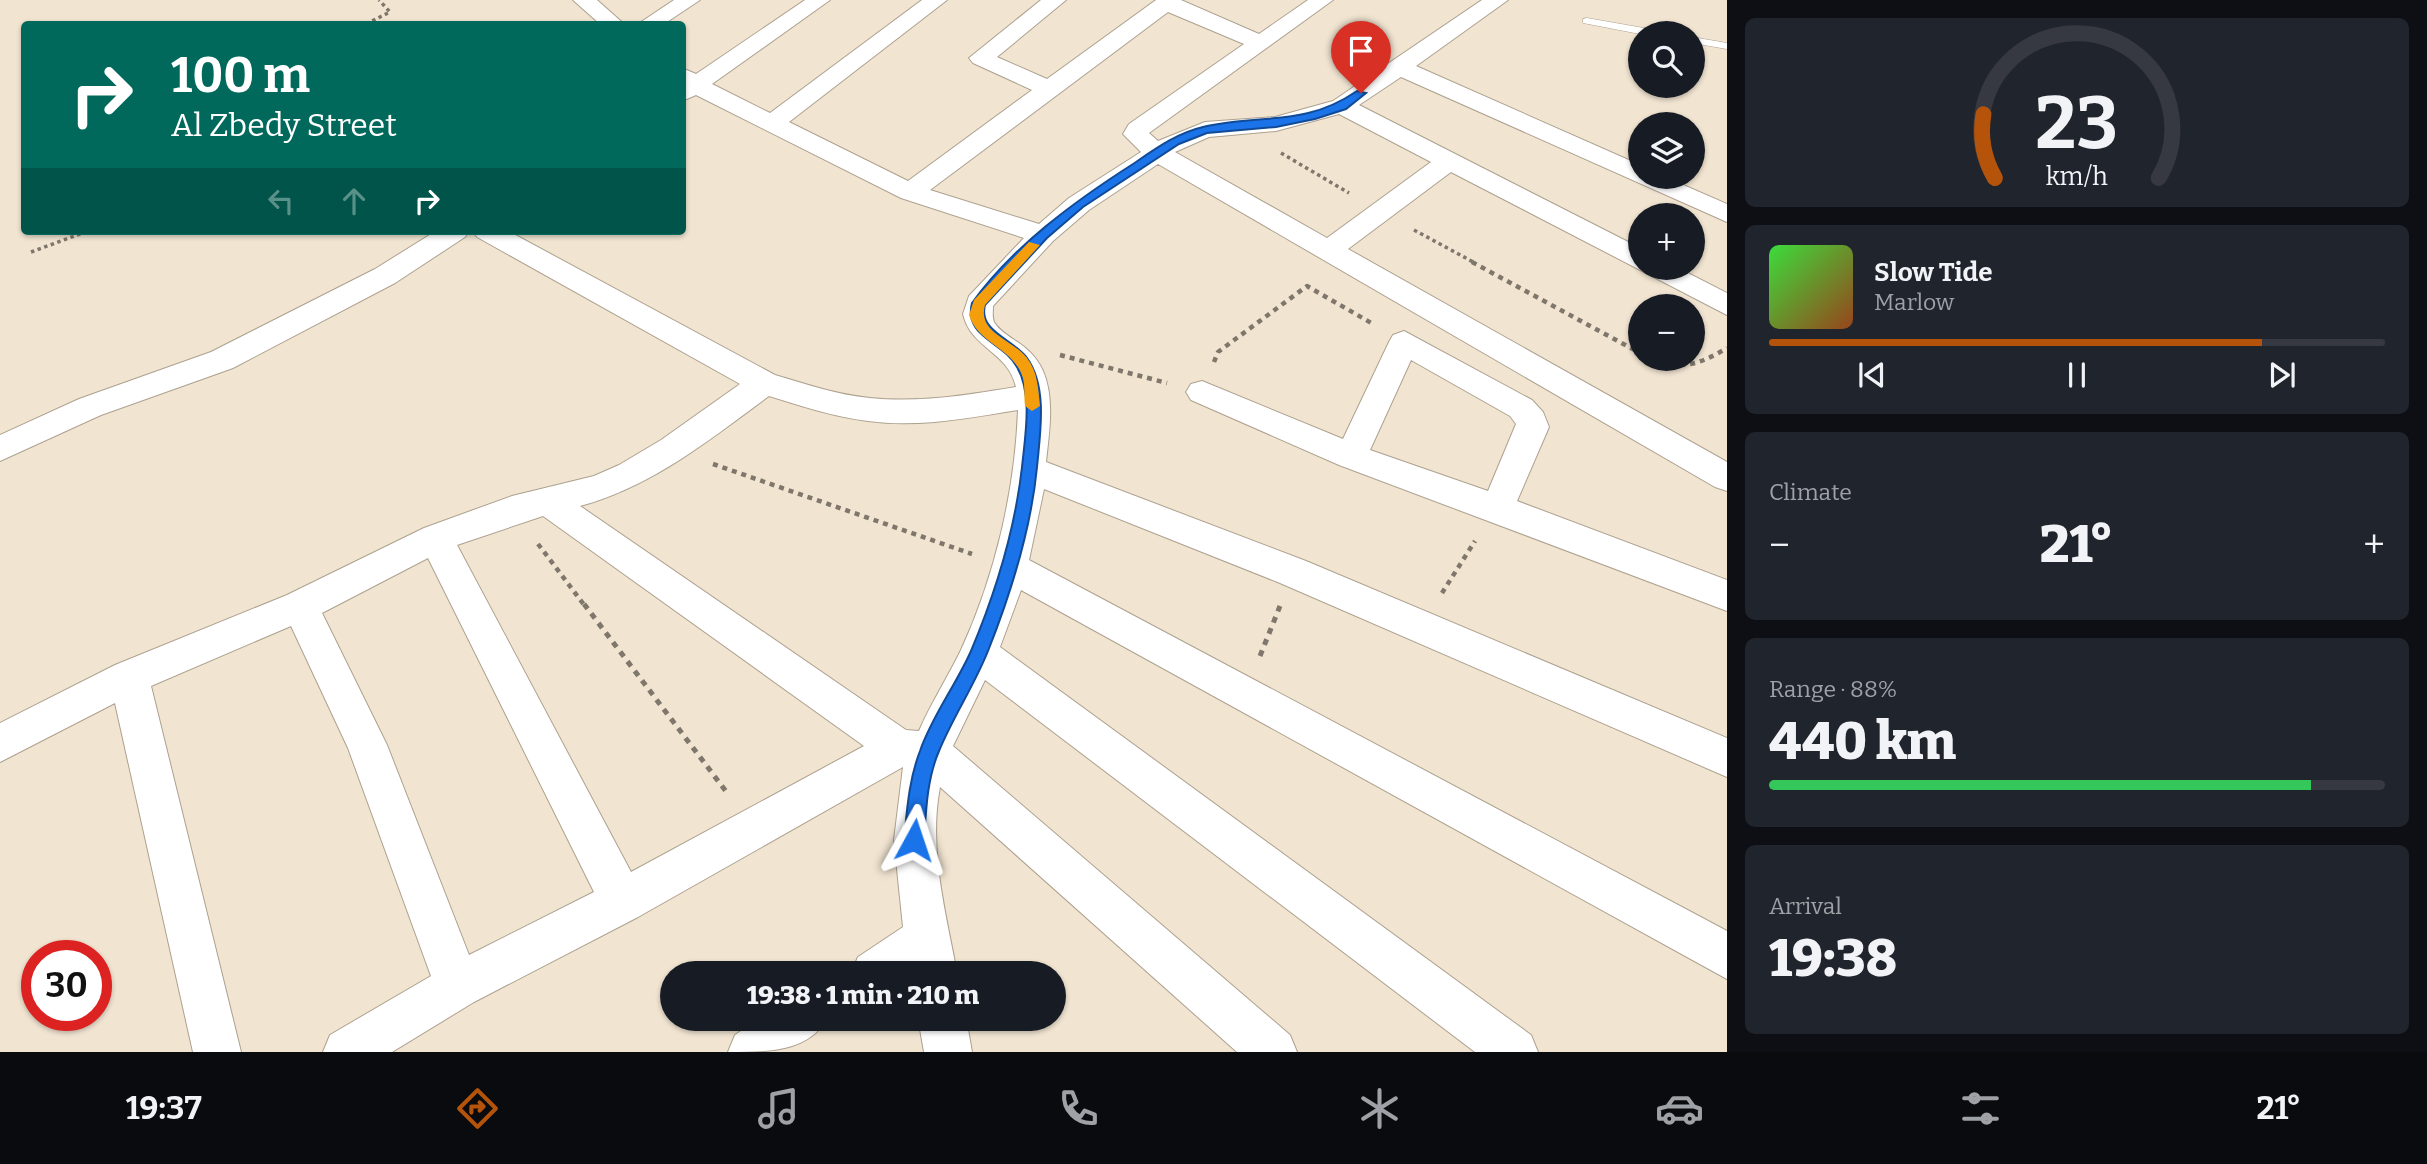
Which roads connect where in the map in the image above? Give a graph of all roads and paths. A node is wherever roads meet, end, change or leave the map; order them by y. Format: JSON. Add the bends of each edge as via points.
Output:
{"nodes":[{"id":1,"x":379,"y":0,"type":"edge"},
{"id":2,"x":584,"y":0,"type":"edge"},
{"id":3,"x":689,"y":0,"type":"edge"},
{"id":4,"x":819,"y":0,"type":"edge"},
{"id":5,"x":936,"y":0,"type":"edge"},
{"id":6,"x":1055,"y":0,"type":"edge"},
{"id":7,"x":1322,"y":0,"type":"edge"},
{"id":8,"x":1497,"y":0,"type":"edge"},
{"id":9,"x":1167,"y":1,"type":"edge"},
{"id":10,"x":372,"y":21,"type":"edge"},
{"id":11,"x":610,"y":21,"type":"edge"},
{"id":12,"x":654,"y":21,"type":"edge"},
{"id":13,"x":1587,"y":21,"type":"dead end"},
{"id":14,"x":1628,"y":28,"type":"edge"},
{"id":15,"x":1259,"y":42,"type":"junction"},
{"id":16,"x":1705,"y":42,"type":"edge"},
{"id":17,"x":1727,"y":46,"type":"edge"},
{"id":18,"x":1399,"y":67,"type":"junction"},
{"id":19,"x":687,"y":85,"type":"edge"},
{"id":20,"x":1049,"y":89,"type":"junction"},
{"id":21,"x":1342,"y":106,"type":"junction"},
{"id":22,"x":772,"y":123,"type":"junction"},
{"id":23,"x":1238,"y":128,"type":"junction"},
{"id":24,"x":1156,"y":152,"type":"junction"},
{"id":25,"x":1449,"y":161,"type":"junction"},
{"id":26,"x":1628,"y":170,"type":"edge"},
{"id":27,"x":1671,"y":189,"type":"edge"},
{"id":28,"x":910,"y":192,"type":"junction"},
{"id":29,"x":1381,"y":212,"type":"junction"},
{"id":30,"x":1727,"y":214,"type":"edge"},
{"id":31,"x":77,"y":235,"type":"edge"},
{"id":32,"x":449,"y":235,"type":"edge"},
{"id":33,"x":493,"y":235,"type":"edge"},
{"id":34,"x":1043,"y":235,"type":"junction"},
{"id":35,"x":31,"y":252,"type":"dead end"},
{"id":36,"x":1326,"y":252,"type":"junction"},
{"id":37,"x":1628,"y":254,"type":"edge"},
{"id":38,"x":1678,"y":280,"type":"edge"},
{"id":39,"x":1727,"y":305,"type":"edge"},
{"id":40,"x":1404,"y":342,"type":"junction"},
{"id":41,"x":1628,"y":346,"type":"edge"},
{"id":42,"x":1727,"y":348,"type":"edge"},
{"id":43,"x":1056,"y":354,"type":"dead end"},
{"id":44,"x":1705,"y":361,"type":"edge"},
{"id":45,"x":764,"y":383,"type":"junction"},
{"id":46,"x":1202,"y":391,"type":"junction"},
{"id":47,"x":1033,"y":396,"type":"junction"},
{"id":48,"x":0,"y":449,"type":"edge"},
{"id":49,"x":673,"y":449,"type":"junction"},
{"id":50,"x":1351,"y":457,"type":"junction"},
{"id":51,"x":1029,"y":469,"type":"junction"},
{"id":52,"x":1727,"y":478,"type":"edge"},
{"id":53,"x":549,"y":502,"type":"junction"},
{"id":54,"x":1497,"y":508,"type":"junction"},
{"id":55,"x":512,"y":510,"type":"junction"},
{"id":56,"x":436,"y":538,"type":"junction"},
{"id":57,"x":1010,"y":567,"type":"junction"},
{"id":58,"x":1293,"y":572,"type":"junction"},
{"id":59,"x":1727,"y":596,"type":"edge"},
{"id":60,"x":300,"y":606,"type":"junction"},
{"id":61,"x":1420,"y":626,"type":"junction"},
{"id":62,"x":979,"y":653,"type":"junction"},
{"id":63,"x":130,"y":677,"type":"junction"},
{"id":64,"x":1246,"y":693,"type":"junction"},
{"id":65,"x":0,"y":743,"type":"edge"},
{"id":66,"x":914,"y":750,"type":"junction"},
{"id":67,"x":1727,"y":758,"type":"edge"},
{"id":68,"x":755,"y":828,"type":"junction"},
{"id":69,"x":622,"y":901,"type":"junction"},
{"id":70,"x":931,"y":955,"type":"edge"},
{"id":71,"x":1727,"y":956,"type":"edge"},
{"id":72,"x":912,"y":961,"type":"edge"},
{"id":73,"x":458,"y":986,"type":"junction"},
{"id":74,"x":784,"y":1031,"type":"edge"},
{"id":75,"x":944,"y":1031,"type":"edge"},
{"id":76,"x":217,"y":1052,"type":"edge"},
{"id":77,"x":348,"y":1052,"type":"edge"},
{"id":78,"x":752,"y":1052,"type":"edge"},
{"id":79,"x":948,"y":1052,"type":"edge"},
{"id":80,"x":1273,"y":1052,"type":"edge"},
{"id":81,"x":1514,"y":1052,"type":"edge"}],
"edges":[{"from":1,"to":10,"type":"path","via":[[390,12]]},
{"from":2,"to":11,"type":"street"},
{"from":3,"to":12,"type":"street"},
{"from":4,"to":19,"type":"street"},
{"from":5,"to":22,"type":"street"},
{"from":6,"to":20,"type":"street","via":[[981,58]]},
{"from":7,"to":15,"type":"street"},
{"from":8,"to":18,"type":"street"},
{"from":9,"to":15,"type":"street"},
{"from":9,"to":20,"type":"street"},
{"from":13,"to":14,"type":"lane"},
{"from":15,"to":24,"type":"street","via":[[1138,129],[1136,134]]},
{"from":16,"to":17,"type":"lane"},
{"from":18,"to":21,"type":"street"},
{"from":18,"to":26,"type":"street"},
{"from":19,"to":22,"type":"street"},
{"from":20,"to":28,"type":"street"},
{"from":21,"to":23,"type":"street","via":[[1311,117]]},
{"from":21,"to":25,"type":"street"},
{"from":22,"to":28,"type":"street"},
{"from":23,"to":24,"type":"street","via":[[1188,134]]},
{"from":23,"to":29,"type":"path"},
{"from":24,"to":34,"type":"street"},
{"from":24,"to":36,"type":"street"},
{"from":25,"to":29,"type":"street"},
{"from":25,"to":37,"type":"street"},
{"from":27,"to":30,"type":"street"},
{"from":28,"to":34,"type":"street"},
{"from":29,"to":36,"type":"street"},
{"from":29,"to":41,"type":"path"},
{"from":31,"to":35,"type":"path"},
{"from":32,"to":48,"type":"street","via":[[374,282],[222,360],[90,407]]},
{"from":33,"to":45,"type":"street"},
{"from":34,"to":47,"type":"street","via":[[979,303],[976,315],[989,337],[1009,347],[1022,362]]},
{"from":36,"to":52,"type":"street"},
{"from":38,"to":39,"type":"street"},
{"from":40,"to":46,"type":"path","via":[[1307,286],[1218,352]]},
{"from":40,"to":50,"type":"street"},
{"from":40,"to":54,"type":"street","via":[[1521,408],[1532,420],[1533,427]]},
{"from":42,"to":44,"type":"path"},
{"from":43,"to":46,"type":"path"},
{"from":45,"to":47,"type":"street","via":[[881,411],[918,412]]},
{"from":45,"to":49,"type":"street"},
{"from":46,"to":50,"type":"street"},
{"from":47,"to":51,"type":"street"},
{"from":49,"to":53,"type":"street","via":[[601,487]]},
{"from":49,"to":57,"type":"path"},
{"from":50,"to":54,"type":"street"},
{"from":51,"to":57,"type":"street"},
{"from":51,"to":58,"type":"street"},
{"from":53,"to":55,"type":"street"},
{"from":53,"to":66,"type":"street"},
{"from":54,"to":59,"type":"street"},
{"from":54,"to":61,"type":"path"},
{"from":55,"to":56,"type":"street"},
{"from":55,"to":68,"type":"path"},
{"from":56,"to":60,"type":"street"},
{"from":56,"to":69,"type":"street"},
{"from":57,"to":62,"type":"street"},
{"from":57,"to":64,"type":"street"},
{"from":58,"to":61,"type":"street"},
{"from":58,"to":64,"type":"path"},
{"from":60,"to":63,"type":"street"},
{"from":60,"to":73,"type":"street","via":[[367,745]]},
{"from":61,"to":67,"type":"street"},
{"from":62,"to":66,"type":"street"},
{"from":62,"to":81,"type":"street"},
{"from":63,"to":65,"type":"street"},
{"from":63,"to":76,"type":"street"},
{"from":64,"to":71,"type":"street"},
{"from":66,"to":68,"type":"street"},
{"from":66,"to":70,"type":"street","via":[[918,793],[914,840]]},
{"from":66,"to":80,"type":"street"},
{"from":68,"to":69,"type":"street"},
{"from":69,"to":73,"type":"street"},
{"from":70,"to":72,"type":"street"},
{"from":73,"to":77,"type":"street"},
{"from":74,"to":78,"type":"street"},
{"from":75,"to":79,"type":"street"}]}
